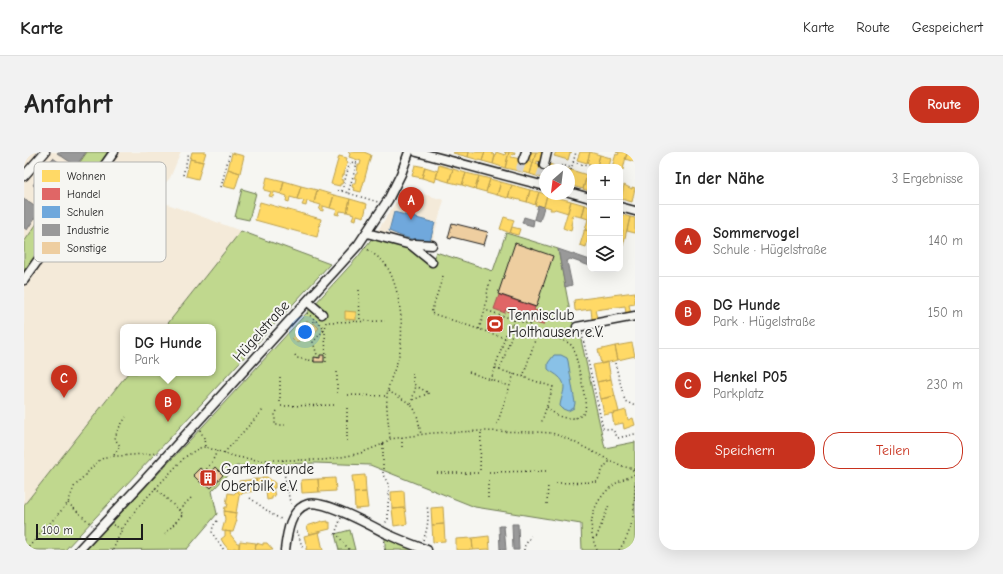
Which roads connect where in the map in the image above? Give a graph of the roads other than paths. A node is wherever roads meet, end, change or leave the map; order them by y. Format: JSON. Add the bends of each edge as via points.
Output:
{"nodes":[{"id":1,"x":45,"y":152,"type":"edge"},
{"id":2,"x":114,"y":152,"type":"edge"},
{"id":3,"x":409,"y":152,"type":"edge"},
{"id":4,"x":417,"y":152,"type":"edge"},
{"id":5,"x":547,"y":152,"type":"edge"},
{"id":6,"x":36,"y":162,"type":"edge"},
{"id":7,"x":107,"y":162,"type":"edge"},
{"id":8,"x":544,"y":164,"type":"tunnel mouth"},
{"id":9,"x":34,"y":165,"type":"edge"},
{"id":10,"x":24,"y":176,"type":"edge"},
{"id":11,"x":539,"y":181,"type":"edge"},
{"id":12,"x":575,"y":194,"type":"edge"},
{"id":13,"x":587,"y":197,"type":"edge"},
{"id":14,"x":623,"y":208,"type":"edge"},
{"id":15,"x":635,"y":211,"type":"edge"},
{"id":16,"x":367,"y":233,"type":"junction"},
{"id":17,"x":432,"y":245,"type":"dead end"},
{"id":18,"x":411,"y":246,"type":"junction"},
{"id":19,"x":37,"y":262,"type":"edge"},
{"id":20,"x":432,"y":262,"type":"dead end"},
{"id":21,"x":24,"y":280,"type":"edge"},
{"id":22,"x":307,"y":301,"type":"junction"},
{"id":23,"x":635,"y":316,"type":"edge"},
{"id":24,"x":320,"y":317,"type":"road end"},
{"id":25,"x":580,"y":327,"type":"road end"},
{"id":26,"x":423,"y":549,"type":"edge"},
{"id":27,"x":79,"y":550,"type":"edge"},
{"id":28,"x":285,"y":550,"type":"edge"}],
"edges":[{"from":1,"to":6,"type":"street"},
{"from":2,"to":7,"type":"street"},
{"from":3,"to":16,"type":"street","name":"Hügelstraße","via":[[395,187]]},
{"from":4,"to":11,"type":"street"},
{"from":5,"to":8,"type":"street"},
{"from":9,"to":10,"type":"street"},
{"from":12,"to":13,"type":"street"},
{"from":14,"to":15,"type":"street"},
{"from":16,"to":18,"type":"street"},
{"from":16,"to":22,"type":"street","name":"Hügelstraße"},
{"from":17,"to":18,"type":"street"},
{"from":18,"to":20,"type":"street"},
{"from":19,"to":21,"type":"street"},
{"from":22,"to":24,"type":"street"},
{"from":22,"to":27,"type":"street","name":"Hügelstraße"},
{"from":23,"to":25,"type":"street"},
{"from":26,"to":28,"type":"street","via":[[319,503],[309,503],[298,510],[290,526]]}]}
